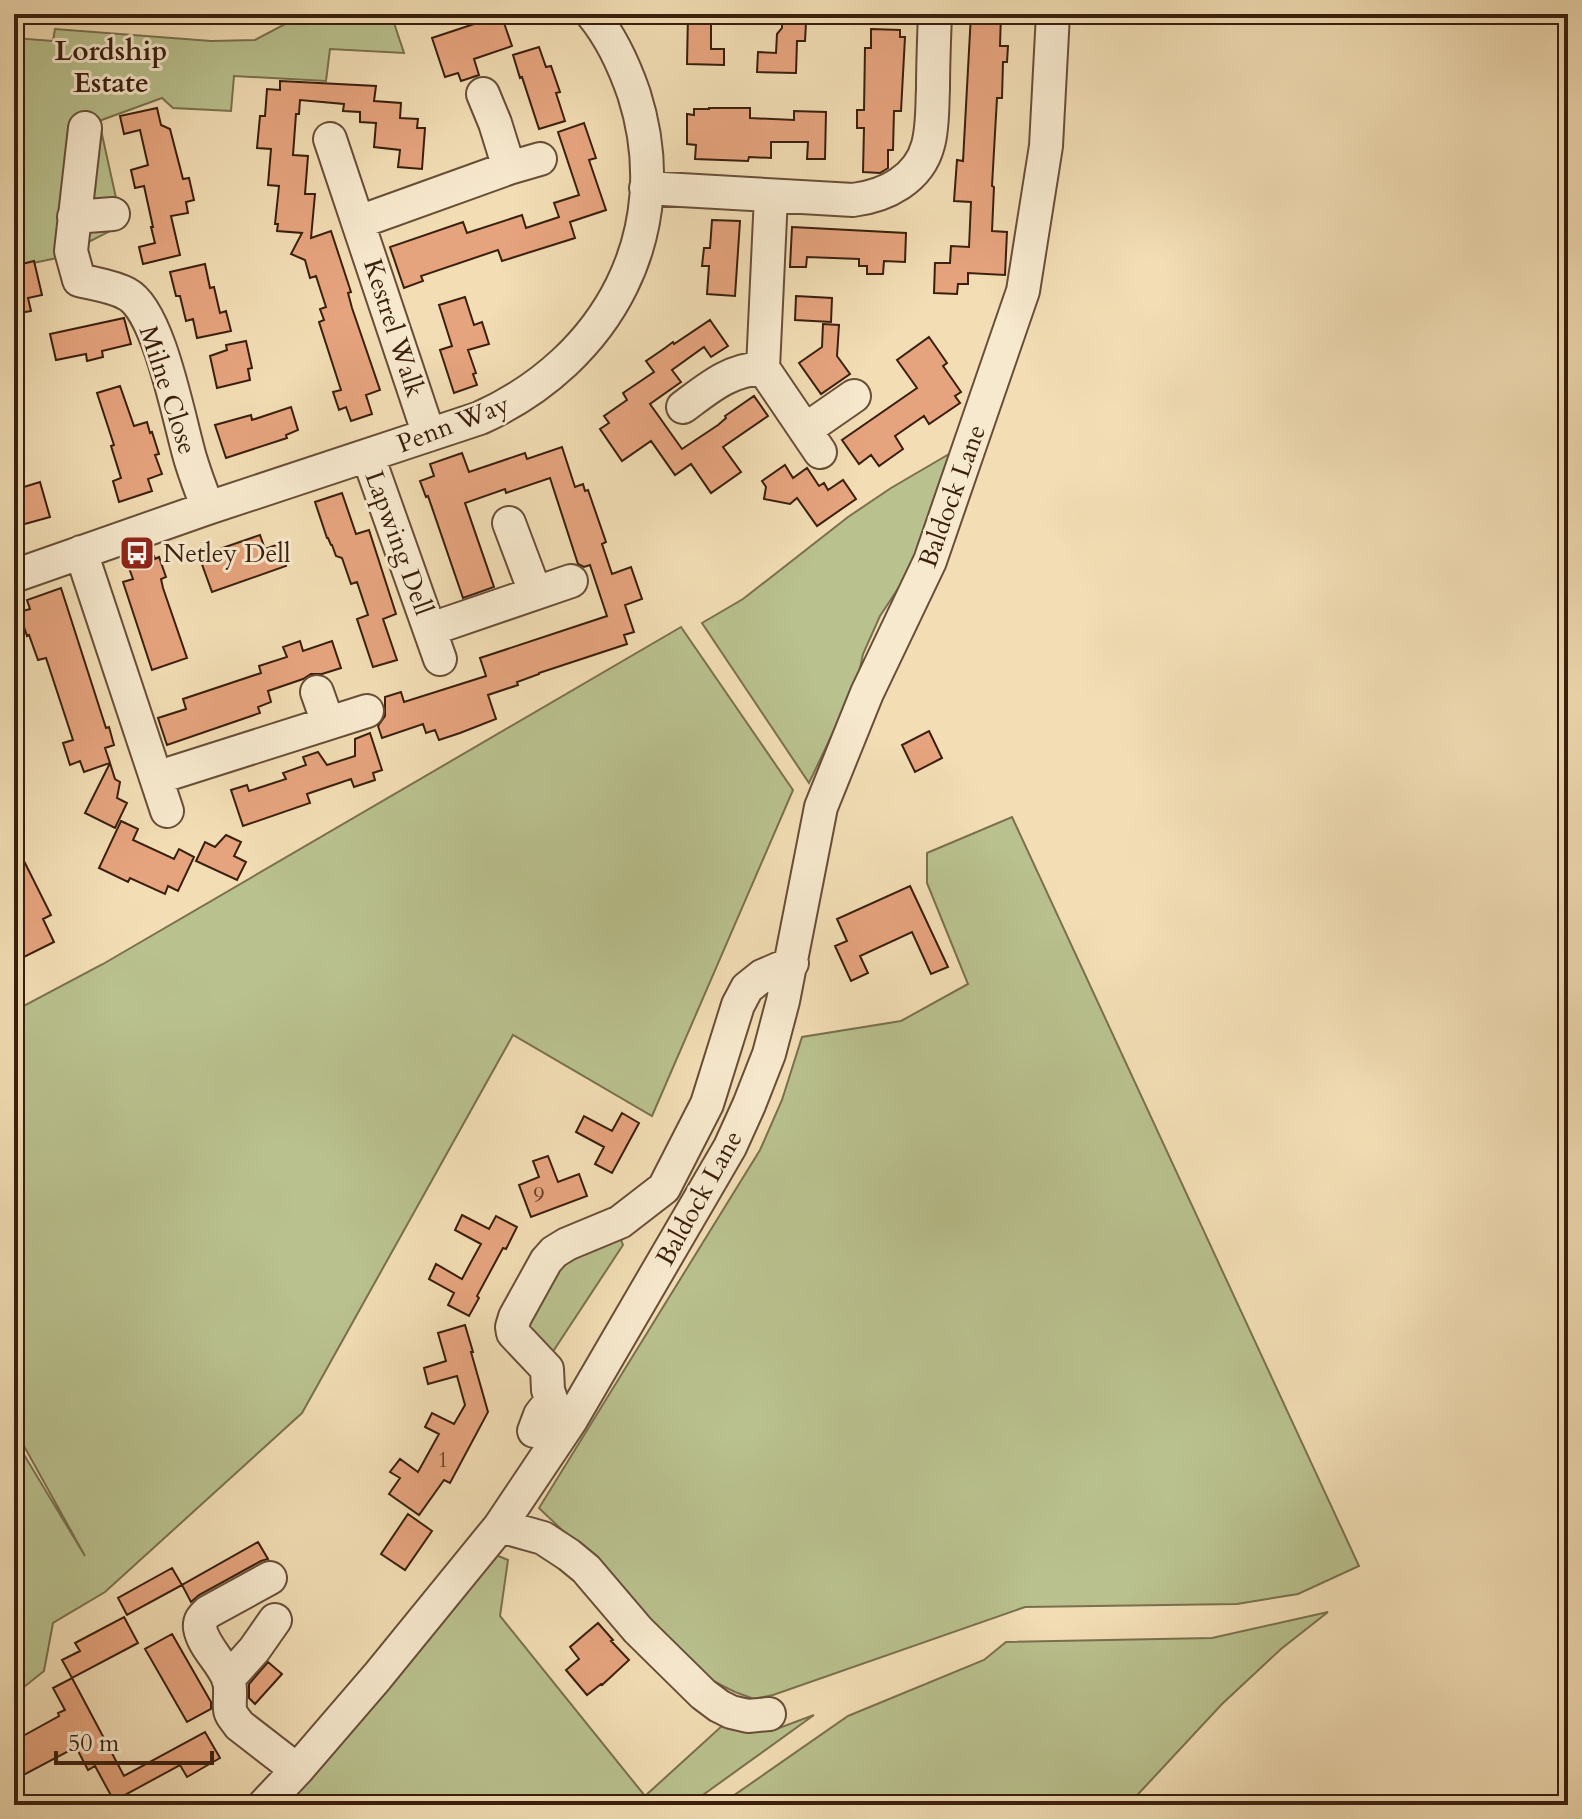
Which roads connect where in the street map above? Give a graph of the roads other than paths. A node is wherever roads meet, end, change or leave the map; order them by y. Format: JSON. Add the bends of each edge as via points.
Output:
{"nodes":[{"id":1,"x":592,"y":14,"type":"edge"},
{"id":2,"x":935,"y":14,"type":"edge"},
{"id":3,"x":1053,"y":14,"type":"edge"},
{"id":4,"x":483,"y":94,"type":"dead end"},
{"id":5,"x":85,"y":128,"type":"dead end"},
{"id":6,"x":330,"y":139,"type":"dead end"},
{"id":7,"x":646,"y":188,"type":"junction"},
{"id":8,"x":771,"y":196,"type":"junction"},
{"id":9,"x":113,"y":214,"type":"dead end"},
{"id":10,"x":74,"y":217,"type":"junction"},
{"id":11,"x":359,"y":222,"type":"junction"},
{"id":12,"x":763,"y":368,"type":"junction"},
{"id":13,"x":854,"y":396,"type":"dead end"},
{"id":14,"x":683,"y":407,"type":"dead end"},
{"id":15,"x":429,"y":435,"type":"junction"},
{"id":16,"x":368,"y":456,"type":"junction"},
{"id":17,"x":208,"y":508,"type":"junction"},
{"id":18,"x":509,"y":523,"type":"dead end"},
{"id":19,"x":81,"y":552,"type":"junction"},
{"id":20,"x":14,"y":576,"type":"edge"},
{"id":21,"x":571,"y":581,"type":"dead end"},
{"id":22,"x":535,"y":592,"type":"junction"},
{"id":23,"x":317,"y":692,"type":"dead end"},
{"id":24,"x":367,"y":711,"type":"dead end"},
{"id":25,"x":328,"y":723,"type":"junction"},
{"id":26,"x":156,"y":778,"type":"junction"},
{"id":27,"x":167,"y":811,"type":"dead end"},
{"id":28,"x":792,"y":963,"type":"junction"},
{"id":29,"x":561,"y":1410,"type":"junction"},
{"id":30,"x":534,"y":1431,"type":"dead end"},
{"id":31,"x":500,"y":1526,"type":"junction"},
{"id":32,"x":270,"y":1578,"type":"dead end"},
{"id":33,"x":275,"y":1620,"type":"dead end"},
{"id":34,"x":228,"y":1679,"type":"junction"},
{"id":35,"x":769,"y":1714,"type":"dead end"},
{"id":36,"x":297,"y":1770,"type":"junction"},
{"id":37,"x":264,"y":1805,"type":"edge"}],
"edges":[{"from":1,"to":7,"type":"street","name":"Penn Way","via":[[615,48],[641,116]]},
{"from":2,"to":8,"type":"street","via":[[930,133],[916,170],[898,186],[867,199]]},
{"from":3,"to":28,"type":"street","name":"Baldock Lane","via":[[1046,146],[1023,291],[930,561],[867,693],[821,807]]},
{"from":4,"to":11,"type":"street","via":[[495,123],[525,163]]},
{"from":5,"to":10,"type":"street","name":"Milne Close"},
{"from":6,"to":11,"type":"street","name":"Kestrel Walk"},
{"from":7,"to":8,"type":"street"},
{"from":7,"to":15,"type":"street","name":"Penn Way","via":[[629,270],[591,335],[519,398]]},
{"from":8,"to":12,"type":"street"},
{"from":9,"to":10,"type":"street"},
{"from":10,"to":17,"type":"street","name":"Milne Close","via":[[71,251],[79,280],[127,294],[149,323]]},
{"from":11,"to":15,"type":"street","name":"Kestrel Walk"},
{"from":12,"to":13,"type":"street","via":[[812,441]]},
{"from":12,"to":14,"type":"street","via":[[732,373]]},
{"from":15,"to":16,"type":"street","name":"Penn Way"},
{"from":16,"to":17,"type":"street","name":"Penn Way"},
{"from":16,"to":22,"type":"street","name":"Lapwing Dell","via":[[435,644]]},
{"from":17,"to":19,"type":"street","name":"Penn Way"},
{"from":18,"to":22,"type":"street"},
{"from":19,"to":20,"type":"street","name":"Penn Way"},
{"from":19,"to":26,"type":"street"},
{"from":21,"to":22,"type":"street","name":"Lapwing Dell"},
{"from":23,"to":25,"type":"street"},
{"from":24,"to":25,"type":"street"},
{"from":25,"to":26,"type":"street"},
{"from":26,"to":27,"type":"street"},
{"from":28,"to":29,"type":"street","name":"Baldock Lane","via":[[769,1054],[730,1147]]},
{"from":28,"to":29,"type":"street","name":"Baldock Lane","via":[[747,988],[707,1104],[664,1188],[620,1222],[554,1252],[523,1303],[513,1333],[547,1369],[548,1390]]},
{"from":29,"to":30,"type":"street","via":[[540,1415]]},
{"from":29,"to":31,"type":"street","name":"Baldock Lane"},
{"from":31,"to":35,"type":"street","via":[[543,1538],[569,1555],[719,1706],[748,1716]]},
{"from":31,"to":36,"type":"street","name":"Baldock Lane"},
{"from":32,"to":34,"type":"street","via":[[208,1612],[199,1624]]},
{"from":33,"to":34,"type":"street"},
{"from":34,"to":36,"type":"street","via":[[230,1711],[239,1725]]},
{"from":36,"to":37,"type":"street","name":"Baldock Lane"}]}
